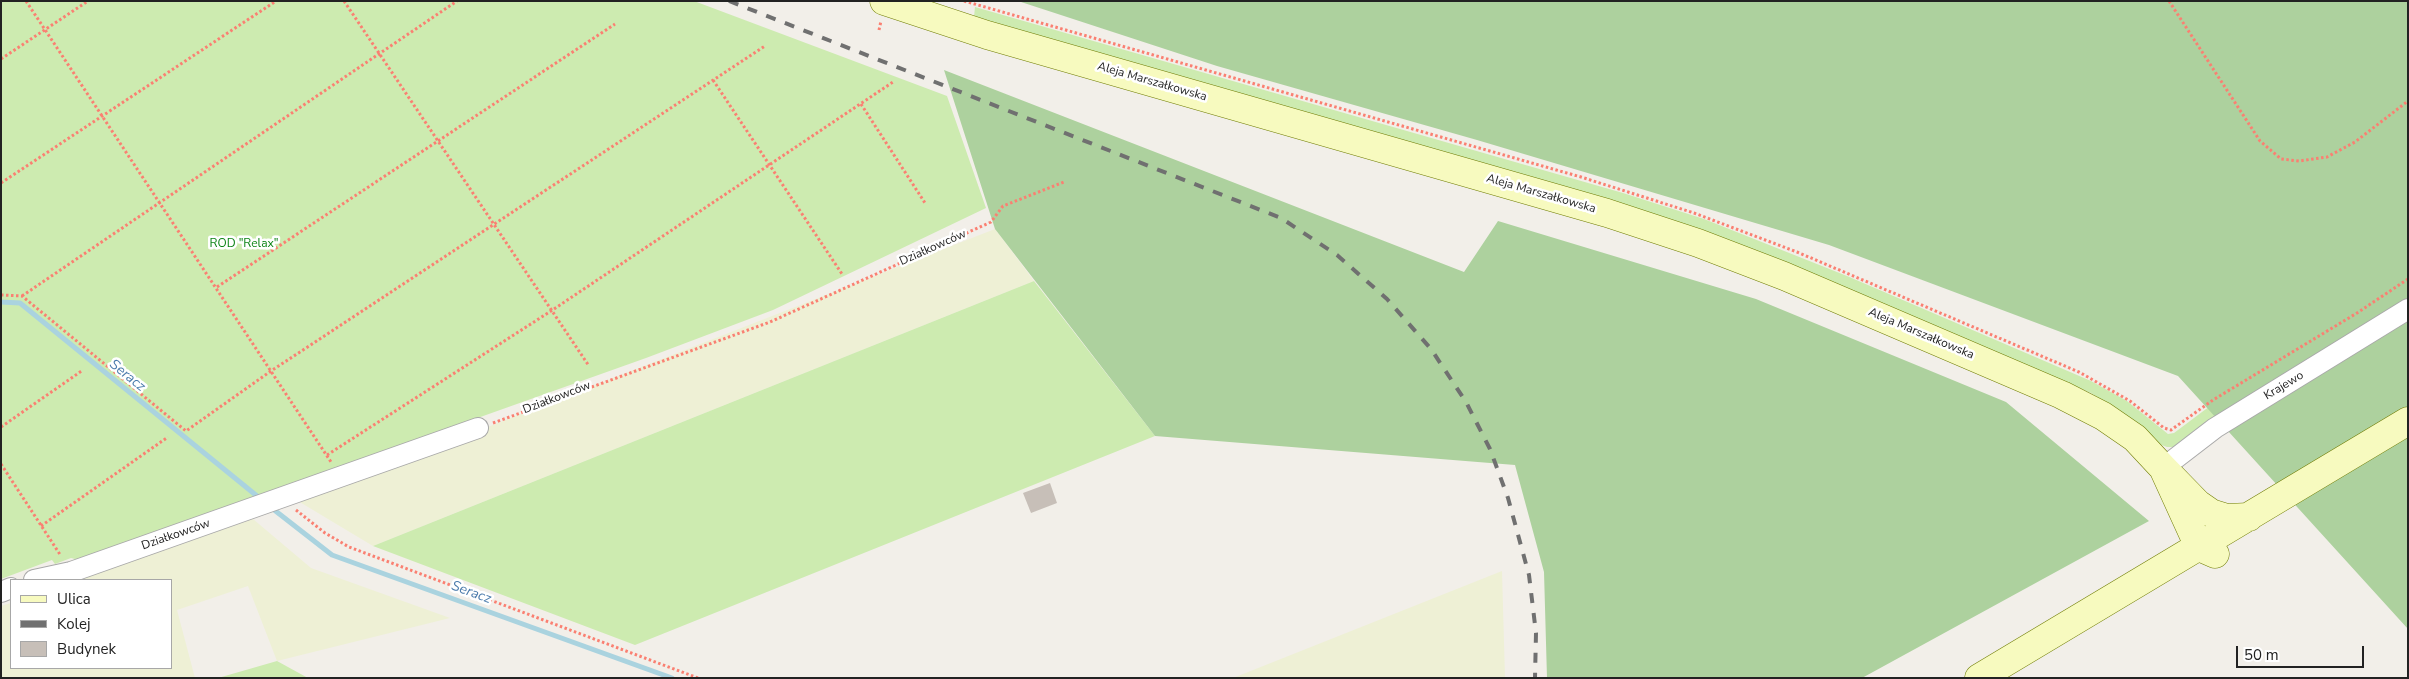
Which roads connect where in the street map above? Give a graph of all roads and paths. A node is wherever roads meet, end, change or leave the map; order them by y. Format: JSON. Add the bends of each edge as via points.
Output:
{"nodes":[{"id":1,"x":26,"y":1,"type":"edge"},
{"id":2,"x":88,"y":1,"type":"edge"},
{"id":3,"x":276,"y":1,"type":"edge"},
{"id":4,"x":344,"y":1,"type":"edge"},
{"id":5,"x":457,"y":1,"type":"edge"},
{"id":6,"x":884,"y":1,"type":"edge"},
{"id":7,"x":2169,"y":1,"type":"edge"},
{"id":8,"x":615,"y":24,"type":"dead end"},
{"id":9,"x":45,"y":30,"type":"junction"},
{"id":10,"x":765,"y":46,"type":"dead end"},
{"id":11,"x":381,"y":53,"type":"junction"},
{"id":12,"x":1,"y":59,"type":"edge"},
{"id":13,"x":713,"y":80,"type":"junction"},
{"id":14,"x":893,"y":82,"type":"dead end"},
{"id":15,"x":2408,"y":101,"type":"edge"},
{"id":16,"x":861,"y":104,"type":"junction"},
{"id":17,"x":102,"y":115,"type":"junction"},
{"id":18,"x":437,"y":140,"type":"junction"},
{"id":19,"x":769,"y":165,"type":"junction"},
{"id":20,"x":1064,"y":182,"type":"dead end"},
{"id":21,"x":1,"y":183,"type":"edge"},
{"id":22,"x":159,"y":201,"type":"junction"},
{"id":23,"x":925,"y":203,"type":"dead end"},
{"id":24,"x":493,"y":225,"type":"junction"},
{"id":25,"x":842,"y":274,"type":"dead end"},
{"id":26,"x":217,"y":287,"type":"junction"},
{"id":27,"x":1,"y":295,"type":"edge"},
{"id":28,"x":22,"y":296,"type":"junction"},
{"id":29,"x":2408,"y":309,"type":"edge"},
{"id":30,"x":551,"y":311,"type":"junction"},
{"id":31,"x":589,"y":366,"type":"dead end"},
{"id":32,"x":83,"y":370,"type":"dead end"},
{"id":33,"x":272,"y":371,"type":"junction"},
{"id":34,"x":2408,"y":421,"type":"edge"},
{"id":35,"x":1,"y":427,"type":"edge"},
{"id":36,"x":478,"y":428,"type":"joint"},
{"id":37,"x":168,"y":438,"type":"dead end"},
{"id":38,"x":2408,"y":440,"type":"edge"},
{"id":39,"x":327,"y":455,"type":"junction"},
{"id":40,"x":1,"y":464,"type":"edge"},
{"id":41,"x":2163,"y":468,"type":"junction"},
{"id":42,"x":338,"y":479,"type":"junction"},
{"id":43,"x":284,"y":497,"type":"junction"},
{"id":44,"x":2198,"y":504,"type":"junction"},
{"id":45,"x":2249,"y":517,"type":"junction"},
{"id":46,"x":41,"y":526,"type":"junction"},
{"id":47,"x":2211,"y":546,"type":"junction"},
{"id":48,"x":64,"y":561,"type":"dead end"},
{"id":49,"x":39,"y":579,"type":"edge"},
{"id":50,"x":698,"y":678,"type":"edge"},
{"id":51,"x":1979,"y":678,"type":"edge"},
{"id":52,"x":2008,"y":678,"type":"edge"}],
"edges":[{"from":1,"to":9,"type":"path"},
{"from":2,"to":9,"type":"path"},
{"from":3,"to":17,"type":"path"},
{"from":4,"to":11,"type":"path"},
{"from":5,"to":11,"type":"path"},
{"from":6,"to":41,"type":"main road","name":"Aleja Marszałkowska","via":[[987,35],[1698,242],[2062,395],[2103,416],[2135,438]]},
{"from":7,"to":15,"type":"path","via":[[2260,141],[2281,160],[2327,157],[2355,142]]},
{"from":8,"to":18,"type":"path"},
{"from":9,"to":12,"type":"path"},
{"from":9,"to":17,"type":"path"},
{"from":10,"to":13,"type":"path"},
{"from":11,"to":18,"type":"path"},
{"from":11,"to":22,"type":"path"},
{"from":13,"to":19,"type":"path"},
{"from":13,"to":24,"type":"path"},
{"from":14,"to":16,"type":"path"},
{"from":16,"to":19,"type":"path"},
{"from":16,"to":23,"type":"path"},
{"from":17,"to":21,"type":"path"},
{"from":17,"to":22,"type":"path"},
{"from":18,"to":24,"type":"path"},
{"from":18,"to":26,"type":"path"},
{"from":19,"to":25,"type":"path"},
{"from":19,"to":30,"type":"path"},
{"from":20,"to":36,"type":"path","name":"Działkowców","via":[[1003,206],[991,222],[770,322]]},
{"from":22,"to":26,"type":"path"},
{"from":22,"to":28,"type":"path"},
{"from":24,"to":30,"type":"path"},
{"from":24,"to":33,"type":"path"},
{"from":26,"to":33,"type":"path"},
{"from":27,"to":28,"type":"path"},
{"from":28,"to":33,"type":"path","via":[[186,431]]},
{"from":29,"to":41,"type":"street","name":"Krajewo","via":[[2215,428]]},
{"from":30,"to":31,"type":"path"},
{"from":30,"to":39,"type":"path"},
{"from":32,"to":35,"type":"path"},
{"from":33,"to":39,"type":"path"},
{"from":34,"to":45,"type":"main road"},
{"from":36,"to":42,"type":"street","name":"Działkowców"},
{"from":37,"to":46,"type":"path"},
{"from":38,"to":47,"type":"main road"},
{"from":39,"to":42,"type":"path"},
{"from":40,"to":46,"type":"path"},
{"from":41,"to":44,"type":"main road","name":"Aleja Marszałkowska"},
{"from":41,"to":47,"type":"main road","name":"Aleja Marszałkowska"},
{"from":42,"to":43,"type":"street","name":"Działkowców"},
{"from":43,"to":49,"type":"street","name":"Działkowców","via":[[71,572]]},
{"from":43,"to":50,"type":"path","via":[[325,533],[349,547]]},
{"from":44,"to":45,"type":"main road","name":"Aleja Marszałkowska","via":[[2227,518]]},
{"from":44,"to":47,"type":"main road","name":"Aleja Marszałkowska","via":[[2211,521]]},
{"from":45,"to":47,"type":"main road"},
{"from":46,"to":48,"type":"path"},
{"from":47,"to":51,"type":"main road"},
{"from":47,"to":52,"type":"main road"}]}
